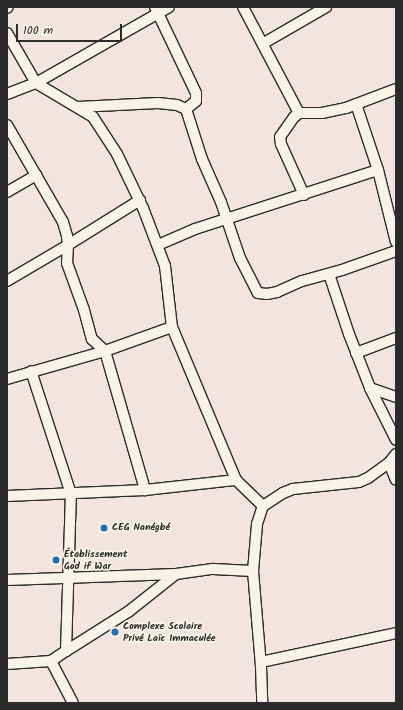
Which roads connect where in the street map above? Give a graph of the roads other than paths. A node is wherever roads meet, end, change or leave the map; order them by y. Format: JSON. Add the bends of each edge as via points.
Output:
{"nodes":[{"id":1,"x":169,"y":7,"type":"edge"},
{"id":2,"x":243,"y":7,"type":"edge"},
{"id":3,"x":326,"y":7,"type":"edge"},
{"id":4,"x":157,"y":10,"type":"edge"},
{"id":5,"x":7,"y":33,"type":"edge"},
{"id":6,"x":264,"y":43,"type":"junction"},
{"id":7,"x":36,"y":83,"type":"junction"},
{"id":8,"x":396,"y":89,"type":"edge"},
{"id":9,"x":7,"y":94,"type":"edge"},
{"id":10,"x":356,"y":104,"type":"junction"},
{"id":11,"x":78,"y":108,"type":"junction"},
{"id":12,"x":186,"y":109,"type":"junction"},
{"id":13,"x":299,"y":113,"type":"junction"},
{"id":14,"x":7,"y":125,"type":"edge"},
{"id":15,"x":378,"y":170,"type":"junction"},
{"id":16,"x":36,"y":176,"type":"junction"},
{"id":17,"x":7,"y":192,"type":"edge"},
{"id":18,"x":304,"y":195,"type":"junction"},
{"id":19,"x":140,"y":200,"type":"junction"},
{"id":20,"x":228,"y":220,"type":"junction"},
{"id":21,"x":396,"y":242,"type":"edge"},
{"id":22,"x":68,"y":245,"type":"junction"},
{"id":23,"x":158,"y":245,"type":"junction"},
{"id":24,"x":396,"y":251,"type":"edge"},
{"id":25,"x":329,"y":274,"type":"junction"},
{"id":26,"x":7,"y":281,"type":"edge"},
{"id":27,"x":172,"y":327,"type":"junction"},
{"id":28,"x":396,"y":338,"type":"edge"},
{"id":29,"x":105,"y":351,"type":"junction"},
{"id":30,"x":356,"y":353,"type":"junction"},
{"id":31,"x":31,"y":371,"type":"junction"},
{"id":32,"x":7,"y":379,"type":"edge"},
{"id":33,"x":370,"y":388,"type":"junction"},
{"id":34,"x":396,"y":397,"type":"edge"},
{"id":35,"x":396,"y":440,"type":"edge"},
{"id":36,"x":396,"y":454,"type":"edge"},
{"id":37,"x":389,"y":463,"type":"junction"},
{"id":38,"x":236,"y":480,"type":"junction"},
{"id":39,"x":396,"y":480,"type":"edge"},
{"id":40,"x":145,"y":490,"type":"junction"},
{"id":41,"x":71,"y":494,"type":"junction"},
{"id":42,"x":7,"y":496,"type":"edge"},
{"id":43,"x":263,"y":506,"type":"junction"},
{"id":44,"x":253,"y":571,"type":"junction"},
{"id":45,"x":176,"y":574,"type":"junction"},
{"id":46,"x":69,"y":578,"type":"junction"},
{"id":47,"x":7,"y":580,"type":"edge"},
{"id":48,"x":396,"y":633,"type":"edge"},
{"id":49,"x":66,"y":651,"type":"junction"},
{"id":50,"x":51,"y":661,"type":"junction"},
{"id":51,"x":261,"y":662,"type":"junction"},
{"id":52,"x":7,"y":664,"type":"edge"},
{"id":53,"x":73,"y":703,"type":"edge"},
{"id":54,"x":262,"y":703,"type":"edge"}],
"edges":[{"from":1,"to":4,"type":"street"},
{"from":2,"to":6,"type":"street"},
{"from":3,"to":6,"type":"street"},
{"from":4,"to":7,"type":"street"},
{"from":4,"to":12,"type":"street","via":[[196,93],[196,101]]},
{"from":5,"to":7,"type":"street"},
{"from":6,"to":13,"type":"street"},
{"from":7,"to":9,"type":"street"},
{"from":7,"to":11,"type":"street"},
{"from":8,"to":10,"type":"street"},
{"from":10,"to":13,"type":"street","via":[[322,113]]},
{"from":10,"to":15,"type":"street"},
{"from":11,"to":12,"type":"street","via":[[158,103],[177,105]]},
{"from":11,"to":19,"type":"street","via":[[96,121],[117,154]]},
{"from":12,"to":20,"type":"street","via":[[202,159]]},
{"from":13,"to":18,"type":"street","via":[[280,137]]},
{"from":14,"to":16,"type":"street"},
{"from":15,"to":18,"type":"street"},
{"from":15,"to":21,"type":"street"},
{"from":16,"to":17,"type":"street"},
{"from":16,"to":22,"type":"street","via":[[63,222]]},
{"from":18,"to":20,"type":"street"},
{"from":19,"to":22,"type":"street"},
{"from":19,"to":23,"type":"street"},
{"from":20,"to":23,"type":"street","via":[[196,229]]},
{"from":20,"to":25,"type":"street","via":[[240,258],[258,293],[267,294]]},
{"from":22,"to":26,"type":"street"},
{"from":22,"to":29,"type":"street","via":[[67,263],[92,339]]},
{"from":23,"to":27,"type":"street","via":[[167,275]]},
{"from":24,"to":25,"type":"street"},
{"from":25,"to":30,"type":"street"},
{"from":27,"to":29,"type":"street"},
{"from":27,"to":38,"type":"street"},
{"from":28,"to":30,"type":"street"},
{"from":29,"to":31,"type":"street"},
{"from":29,"to":40,"type":"street"},
{"from":30,"to":33,"type":"street"},
{"from":31,"to":32,"type":"street"},
{"from":31,"to":41,"type":"street"},
{"from":33,"to":34,"type":"street"},
{"from":33,"to":35,"type":"street"},
{"from":36,"to":37,"type":"street"},
{"from":37,"to":39,"type":"street"},
{"from":37,"to":43,"type":"street","via":[[359,482],[293,489]]},
{"from":38,"to":40,"type":"street"},
{"from":38,"to":43,"type":"street"},
{"from":40,"to":41,"type":"street"},
{"from":41,"to":42,"type":"street"},
{"from":41,"to":46,"type":"street"},
{"from":43,"to":44,"type":"street","via":[[257,524]]},
{"from":44,"to":45,"type":"street","via":[[213,570]]},
{"from":44,"to":51,"type":"street"},
{"from":45,"to":46,"type":"street"},
{"from":45,"to":49,"type":"street","via":[[128,612]]},
{"from":46,"to":47,"type":"street"},
{"from":46,"to":49,"type":"street"},
{"from":48,"to":51,"type":"street"},
{"from":49,"to":50,"type":"street"},
{"from":50,"to":52,"type":"street"},
{"from":50,"to":53,"type":"street"},
{"from":51,"to":54,"type":"street"}]}
